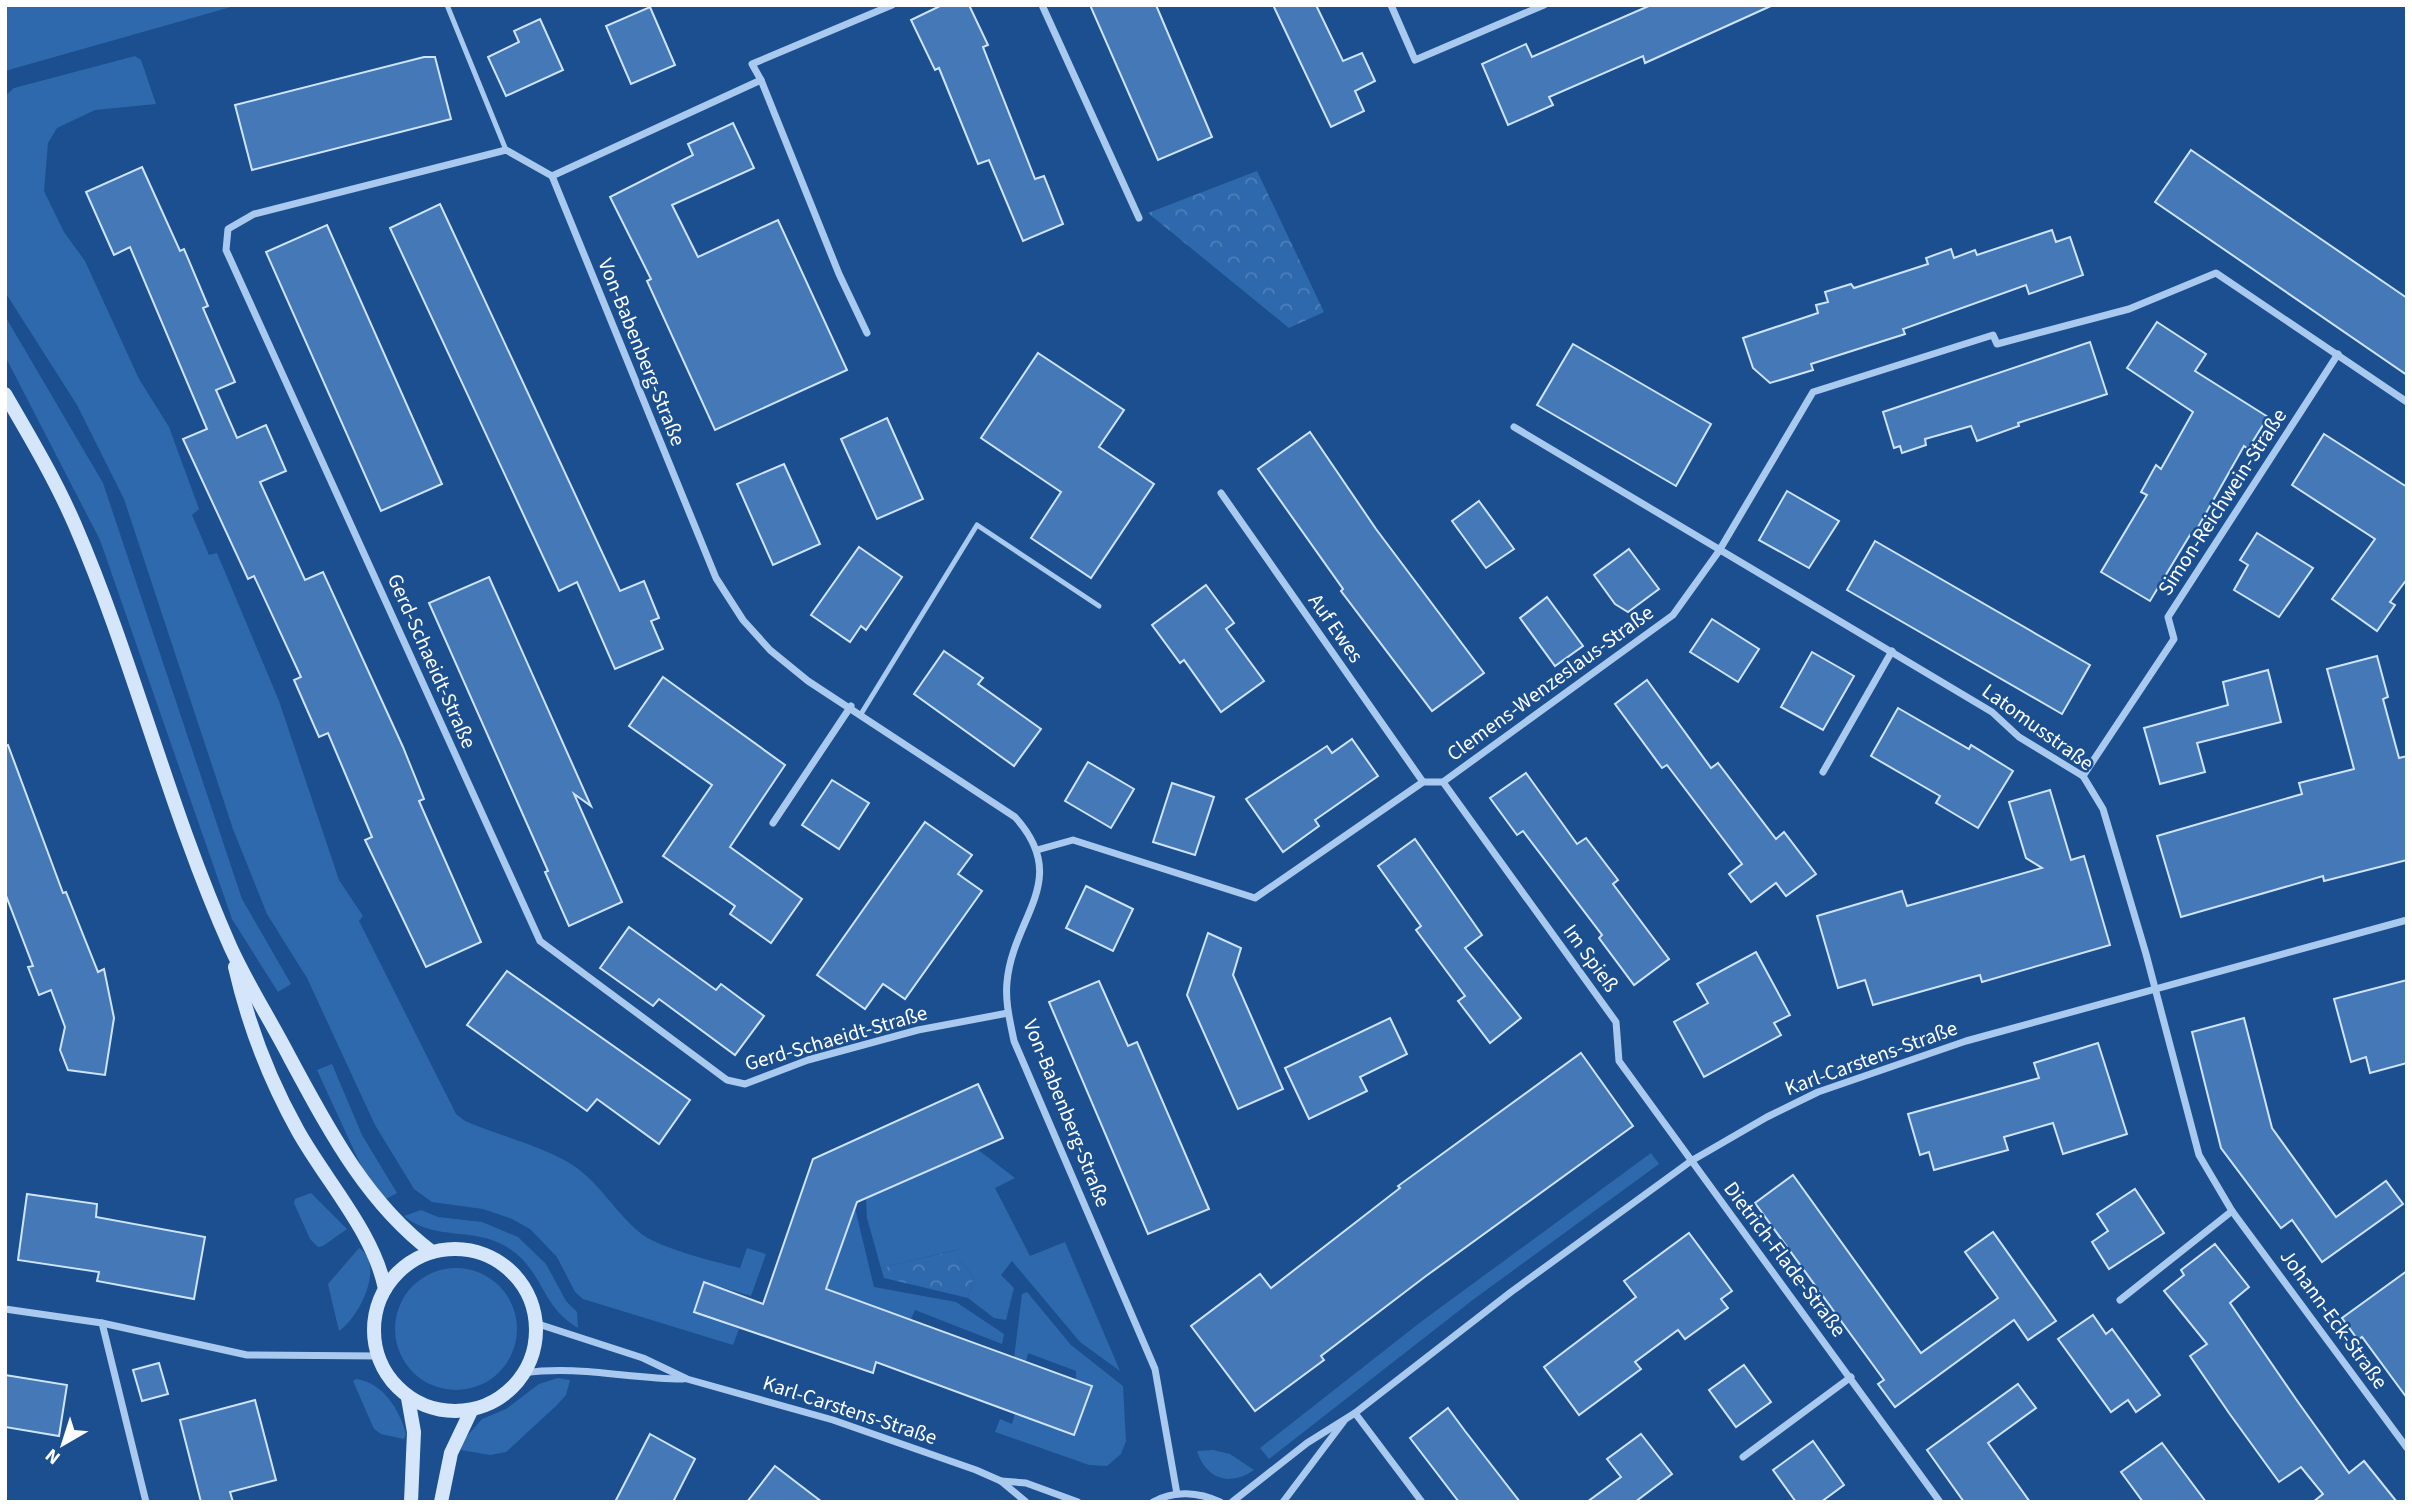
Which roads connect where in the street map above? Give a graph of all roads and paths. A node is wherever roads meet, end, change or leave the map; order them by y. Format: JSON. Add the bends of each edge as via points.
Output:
{"nodes":[{"id":1,"x":447,"y":5,"type":"edge"},
{"id":2,"x":892,"y":5,"type":"edge"},
{"id":3,"x":1042,"y":5,"type":"edge"},
{"id":4,"x":1391,"y":5,"type":"edge"},
{"id":5,"x":1544,"y":5,"type":"edge"},
{"id":6,"x":761,"y":80,"type":"junction"},
{"id":7,"x":506,"y":150,"type":"junction"},
{"id":8,"x":552,"y":176,"type":"junction"},
{"id":9,"x":1139,"y":218,"type":"dead end"},
{"id":10,"x":867,"y":333,"type":"dead end"},
{"id":11,"x":2338,"y":354,"type":"junction"},
{"id":12,"x":5,"y":394,"type":"edge"},
{"id":13,"x":2407,"y":402,"type":"edge"},
{"id":14,"x":1514,"y":427,"type":"dead end"},
{"id":15,"x":1221,"y":493,"type":"dead end"},
{"id":16,"x":1720,"y":551,"type":"junction"},
{"id":17,"x":1099,"y":606,"type":"dead end"},
{"id":18,"x":1892,"y":651,"type":"junction"},
{"id":19,"x":851,"y":706,"type":"junction"},
{"id":20,"x":861,"y":714,"type":"junction"},
{"id":21,"x":1823,"y":772,"type":"dead end"},
{"id":22,"x":2083,"y":776,"type":"junction"},
{"id":23,"x":1423,"y":782,"type":"junction"},
{"id":24,"x":1443,"y":782,"type":"junction"},
{"id":25,"x":773,"y":823,"type":"dead end"},
{"id":26,"x":1037,"y":850,"type":"junction"},
{"id":27,"x":2407,"y":920,"type":"edge"},
{"id":28,"x":230,"y":948,"type":"junction"},
{"id":29,"x":2154,"y":988,"type":"junction"},
{"id":30,"x":1008,"y":1013,"type":"junction"},
{"id":31,"x":1691,"y":1161,"type":"junction"},
{"id":32,"x":2232,"y":1210,"type":"junction"},
{"id":33,"x":432,"y":1252,"type":"junction"},
{"id":34,"x":385,"y":1289,"type":"junction"},
{"id":35,"x":2120,"y":1300,"type":"dead end"},
{"id":36,"x":5,"y":1309,"type":"edge"},
{"id":37,"x":535,"y":1323,"type":"junction"},
{"id":38,"x":102,"y":1324,"type":"junction"},
{"id":39,"x":378,"y":1356,"type":"junction"},
{"id":40,"x":524,"y":1373,"type":"junction"},
{"id":41,"x":1851,"y":1377,"type":"junction"},
{"id":42,"x":687,"y":1379,"type":"junction"},
{"id":43,"x":408,"y":1398,"type":"junction"},
{"id":44,"x":471,"y":1411,"type":"junction"},
{"id":45,"x":1355,"y":1413,"type":"junction"},
{"id":46,"x":1347,"y":1418,"type":"junction"},
{"id":47,"x":2407,"y":1448,"type":"edge"},
{"id":48,"x":1743,"y":1457,"type":"dead end"},
{"id":49,"x":1001,"y":1481,"type":"junction"},
{"id":50,"x":1177,"y":1493,"type":"junction"},
{"id":51,"x":146,"y":1502,"type":"edge"},
{"id":52,"x":411,"y":1502,"type":"edge"},
{"id":53,"x":441,"y":1502,"type":"edge"},
{"id":54,"x":1026,"y":1502,"type":"edge"},
{"id":55,"x":1079,"y":1502,"type":"edge"},
{"id":56,"x":1153,"y":1502,"type":"edge"},
{"id":57,"x":1220,"y":1502,"type":"edge"},
{"id":58,"x":1232,"y":1502,"type":"edge"},
{"id":59,"x":1283,"y":1502,"type":"edge"},
{"id":60,"x":1422,"y":1502,"type":"edge"},
{"id":61,"x":1940,"y":1502,"type":"edge"}],
"edges":[{"from":1,"to":7,"type":"lane"},
{"from":2,"to":6,"type":"street","via":[[752,65]]},
{"from":3,"to":9,"type":"street"},
{"from":4,"to":5,"type":"street","via":[[1415,60]]},
{"from":6,"to":8,"type":"street"},
{"from":6,"to":10,"type":"street"},
{"from":7,"to":8,"type":"street"},
{"from":7,"to":30,"type":"street","name":"Gerd-Schaeidt-Straße","via":[[254,214],[228,229],[226,250],[540,941],[727,1080],[745,1084],[808,1060],[918,1030]]},
{"from":8,"to":19,"type":"street","name":"Von-Babenberg-Straße","via":[[716,579],[770,650],[808,681]]},
{"from":11,"to":13,"type":"street","name":"Clemens-Wenzeslaus-Straße"},
{"from":11,"to":16,"type":"street","name":"Clemens-Wenzeslaus-Straße","via":[[2216,272],[2129,309],[1997,344],[1993,335],[1813,392]]},
{"from":11,"to":22,"type":"street","name":"Simon-Reichwein-Straße","via":[[2168,617],[2174,639]]},
{"from":12,"to":28,"type":"main road","via":[[74,524]]},
{"from":14,"to":16,"type":"street"},
{"from":15,"to":23,"type":"street","name":"Auf Ewes"},
{"from":16,"to":18,"type":"street","name":"Latomusstraße"},
{"from":16,"to":24,"type":"street","name":"Clemens-Wenzeslaus-Straße","via":[[1673,615]]},
{"from":17,"to":20,"type":"lane","via":[[977,525]]},
{"from":18,"to":21,"type":"street"},
{"from":18,"to":22,"type":"street","name":"Latomusstraße","via":[[1992,712],[2019,737]]},
{"from":19,"to":20,"type":"street","name":"Von-Babenberg-Straße"},
{"from":19,"to":25,"type":"street"},
{"from":20,"to":26,"type":"street","name":"Von-Babenberg-Straße","via":[[1015,817]]},
{"from":22,"to":29,"type":"street","name":"Latomusstraße","via":[[2104,809]]},
{"from":23,"to":24,"type":"street","name":"Clemens-Wenzeslaus-Straße"},
{"from":23,"to":26,"type":"street","via":[[1255,898],[1073,840]]},
{"from":24,"to":31,"type":"street","name":"Im Spieß","via":[[1616,1023],[1619,1061]]},
{"from":26,"to":30,"type":"street","name":"Von-Babenberg-Straße","via":[[1042,866],[1039,888],[1007,980]]},
{"from":27,"to":29,"type":"street","name":"Karl-Carstens-Straße"},
{"from":28,"to":33,"type":"main road","via":[[341,1151],[375,1198]]},
{"from":28,"to":34,"type":"main road","via":[[258,1047],[297,1129],[375,1252]]},
{"from":29,"to":31,"type":"street","name":"Karl-Carstens-Straße","via":[[1886,1066],[1818,1092]]},
{"from":29,"to":32,"type":"street","name":"Johann-Eck-Straße","via":[[2199,1155]]},
{"from":30,"to":50,"type":"street","name":"Von-Babenberg-Straße","via":[[1014,1041],[1155,1369]]},
{"from":31,"to":41,"type":"street","name":"Dietrich-Flade-Straße"},
{"from":31,"to":45,"type":"street","name":"Karl-Carstens-Straße"},
{"from":32,"to":35,"type":"street"},
{"from":32,"to":47,"type":"street","name":"Johann-Eck-Straße"},
{"from":33,"to":34,"type":"main road","via":[[398,1272]]},
{"from":33,"to":37,"type":"main road","via":[[457,1248],[503,1264],[532,1303]]},
{"from":34,"to":39,"type":"main road","via":[[374,1321]]},
{"from":36,"to":38,"type":"street"},
{"from":37,"to":40,"type":"main road","via":[[536,1344]]},
{"from":37,"to":42,"type":"street","name":"Karl-Carstens-Straße","via":[[643,1358]]},
{"from":38,"to":39,"type":"street","via":[[247,1355]]},
{"from":38,"to":51,"type":"street"},
{"from":39,"to":43,"type":"main road","via":[[390,1379]]},
{"from":40,"to":42,"type":"street","name":"Karl-Carstens-Straße","via":[[553,1369]]},
{"from":40,"to":44,"type":"main road","via":[[502,1397]]},
{"from":41,"to":48,"type":"street"},
{"from":41,"to":61,"type":"street","name":"Dietrich-Flade-Straße"},
{"from":42,"to":49,"type":"street","name":"Karl-Carstens-Straße","via":[[833,1420]]},
{"from":43,"to":44,"type":"main road","via":[[438,1410]]},
{"from":43,"to":52,"type":"main road","via":[[414,1432]]},
{"from":44,"to":53,"type":"main road","via":[[451,1453]]},
{"from":45,"to":46,"type":"street","name":"Karl-Carstens-Straße"},
{"from":45,"to":60,"type":"street"},
{"from":46,"to":58,"type":"street","name":"Karl-Carstens-Straße"},
{"from":46,"to":59,"type":"street","name":"Karl-Carstens-Straße"},
{"from":49,"to":54,"type":"street","name":"Karl-Carstens-Straße"},
{"from":49,"to":55,"type":"street","name":"Karl-Carstens-Straße","via":[[1026,1483]]},
{"from":50,"to":56,"type":"street"},
{"from":50,"to":57,"type":"street"}]}
